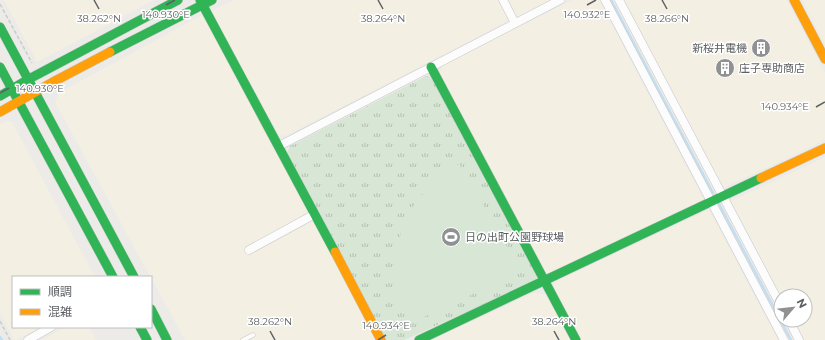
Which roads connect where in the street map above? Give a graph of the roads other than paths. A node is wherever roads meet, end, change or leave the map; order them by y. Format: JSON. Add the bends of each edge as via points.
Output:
{"nodes":[{"id":1,"x":178,"y":0,"type":"edge"},
{"id":2,"x":212,"y":0,"type":"edge"},
{"id":3,"x":503,"y":0,"type":"edge"},
{"id":4,"x":560,"y":0,"type":"edge"},
{"id":5,"x":605,"y":0,"type":"edge"},
{"id":6,"x":619,"y":0,"type":"edge"},
{"id":7,"x":794,"y":0,"type":"edge"},
{"id":8,"x":201,"y":2,"type":"edge"},
{"id":9,"x":515,"y":23,"type":"junction"},
{"id":10,"x":0,"y":27,"type":"edge"},
{"id":11,"x":825,"y":59,"type":"edge"},
{"id":12,"x":0,"y":67,"type":"edge"},
{"id":13,"x":431,"y":67,"type":"junction"},
{"id":14,"x":29,"y":79,"type":"junction"},
{"id":15,"x":12,"y":90,"type":"junction"},
{"id":16,"x":36,"y":92,"type":"junction"},
{"id":17,"x":0,"y":96,"type":"edge"},
{"id":18,"x":19,"y":102,"type":"junction"},
{"id":19,"x":0,"y":112,"type":"edge"},
{"id":20,"x":278,"y":146,"type":"junction"},
{"id":21,"x":825,"y":148,"type":"edge"},
{"id":22,"x":723,"y":196,"type":"junction"},
{"id":23,"x":711,"y":202,"type":"junction"},
{"id":24,"x":315,"y":214,"type":"junction"},
{"id":25,"x":249,"y":250,"type":"dead end"},
{"id":26,"x":112,"y":276,"type":"edge"},
{"id":27,"x":133,"y":276,"type":"edge"},
{"id":28,"x":544,"y":281,"type":"junction"},
{"id":29,"x":773,"y":291,"type":"edge"},
{"id":30,"x":152,"y":311,"type":"edge"},
{"id":31,"x":49,"y":328,"type":"edge"},
{"id":32,"x":141,"y":328,"type":"edge"},
{"id":33,"x":792,"y":328,"type":"edge"},
{"id":34,"x":253,"y":335,"type":"dead end"},
{"id":35,"x":28,"y":340,"type":"edge"},
{"id":36,"x":147,"y":340,"type":"edge"},
{"id":37,"x":167,"y":340,"type":"edge"},
{"id":38,"x":243,"y":340,"type":"edge"},
{"id":39,"x":381,"y":340,"type":"edge"},
{"id":40,"x":418,"y":340,"type":"edge"},
{"id":41,"x":576,"y":340,"type":"edge"},
{"id":42,"x":784,"y":340,"type":"edge"},
{"id":43,"x":799,"y":340,"type":"edge"}],
"edges":[{"from":1,"to":14,"type":"street"},
{"from":2,"to":8,"type":"street"},
{"from":3,"to":9,"type":"street"},
{"from":4,"to":9,"type":"street"},
{"from":5,"to":23,"type":"street"},
{"from":6,"to":22,"type":"street"},
{"from":7,"to":11,"type":"street"},
{"from":8,"to":16,"type":"street"},
{"from":8,"to":20,"type":"street"},
{"from":9,"to":13,"type":"street"},
{"from":10,"to":14,"type":"street"},
{"from":12,"to":15,"type":"street"},
{"from":13,"to":20,"type":"street"},
{"from":13,"to":28,"type":"street"},
{"from":14,"to":15,"type":"street"},
{"from":14,"to":16,"type":"street"},
{"from":15,"to":17,"type":"street"},
{"from":15,"to":18,"type":"street"},
{"from":16,"to":18,"type":"street"},
{"from":16,"to":27,"type":"street"},
{"from":18,"to":19,"type":"street"},
{"from":18,"to":26,"type":"street"},
{"from":20,"to":24,"type":"street"},
{"from":21,"to":22,"type":"street"},
{"from":22,"to":23,"type":"street"},
{"from":22,"to":29,"type":"street"},
{"from":23,"to":28,"type":"street"},
{"from":23,"to":42,"type":"street"},
{"from":24,"to":25,"type":"street"},
{"from":24,"to":39,"type":"street"},
{"from":28,"to":40,"type":"street"},
{"from":28,"to":41,"type":"street"},
{"from":30,"to":37,"type":"street"},
{"from":31,"to":35,"type":"street"},
{"from":32,"to":36,"type":"street"},
{"from":33,"to":43,"type":"street"},
{"from":34,"to":38,"type":"lane"}]}
